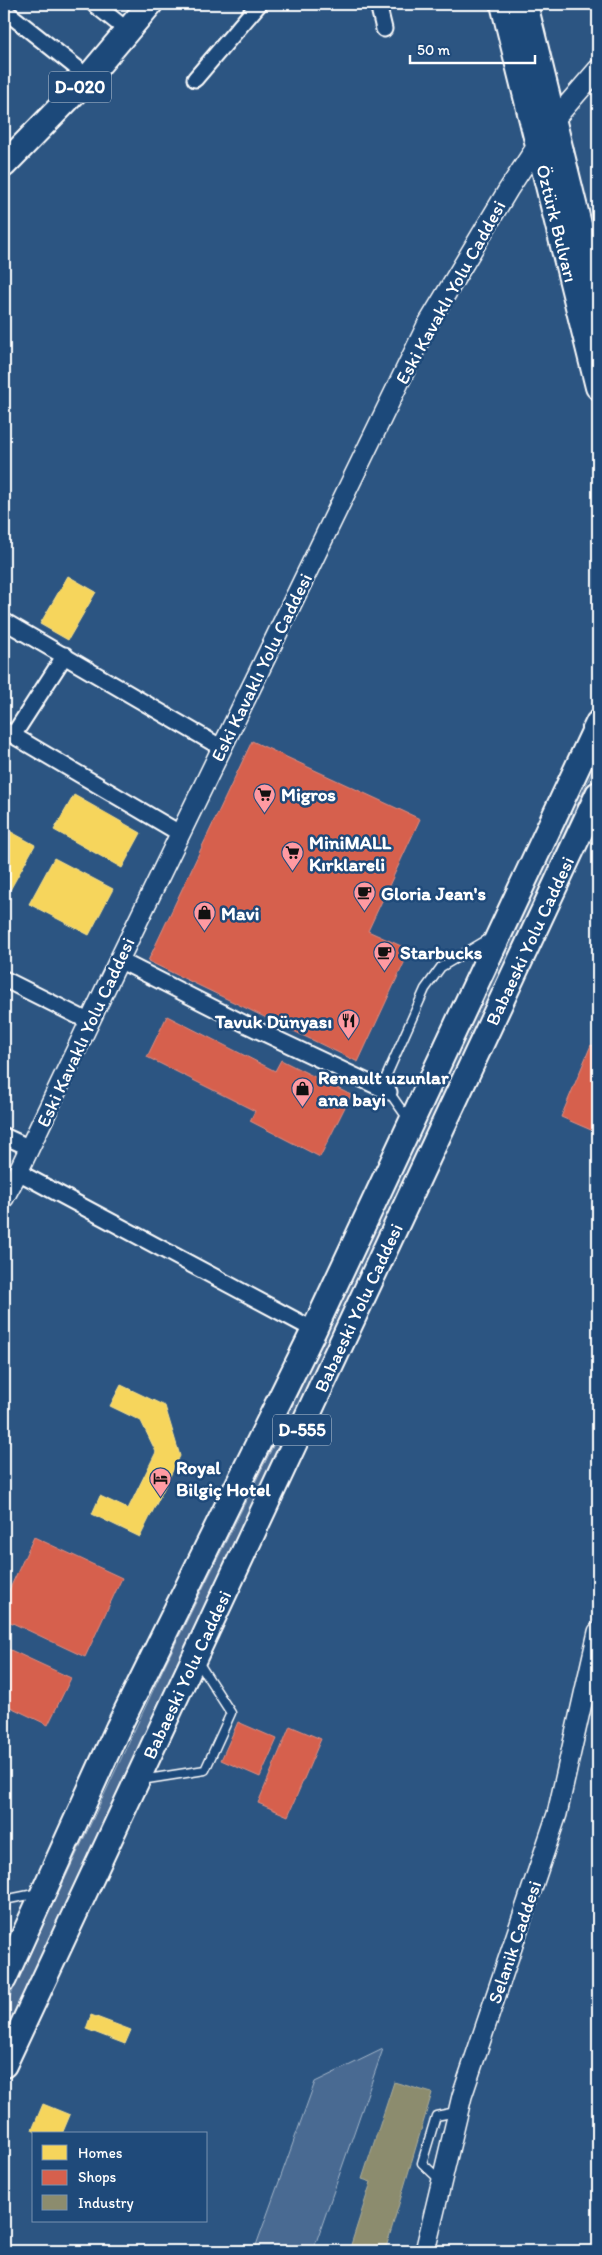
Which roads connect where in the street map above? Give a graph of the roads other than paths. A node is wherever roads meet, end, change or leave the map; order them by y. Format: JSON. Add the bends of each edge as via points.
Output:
{"nodes":[{"id":1,"x":94,"y":4,"type":"edge"},
{"id":2,"x":133,"y":4,"type":"edge"},
{"id":3,"x":150,"y":4,"type":"edge"},
{"id":4,"x":259,"y":4,"type":"edge"},
{"id":5,"x":378,"y":4,"type":"edge"},
{"id":6,"x":503,"y":4,"type":"edge"},
{"id":7,"x":525,"y":4,"type":"edge"},
{"id":8,"x":4,"y":10,"type":"edge"},
{"id":9,"x":118,"y":23,"type":"junction"},
{"id":10,"x":384,"y":29,"type":"dead end"},
{"id":11,"x":77,"y":68,"type":"junction"},
{"id":12,"x":598,"y":69,"type":"edge"},
{"id":13,"x":195,"y":79,"type":"dead end"},
{"id":14,"x":554,"y":120,"type":"junction"},
{"id":15,"x":4,"y":145,"type":"edge"},
{"id":16,"x":538,"y":146,"type":"junction"},
{"id":17,"x":4,"y":165,"type":"edge"},
{"id":18,"x":598,"y":302,"type":"edge"},
{"id":19,"x":598,"y":387,"type":"edge"},
{"id":20,"x":4,"y":621,"type":"edge"},
{"id":21,"x":65,"y":655,"type":"junction"},
{"id":22,"x":598,"y":723,"type":"edge"},
{"id":23,"x":9,"y":732,"type":"edge"},
{"id":24,"x":222,"y":748,"type":"junction"},
{"id":25,"x":598,"y":794,"type":"edge"},
{"id":26,"x":181,"y":834,"type":"junction"},
{"id":27,"x":502,"y":930,"type":"junction"},
{"id":28,"x":118,"y":960,"type":"junction"},
{"id":29,"x":4,"y":979,"type":"edge"},
{"id":30,"x":90,"y":1022,"type":"junction"},
{"id":31,"x":389,"y":1092,"type":"junction"},
{"id":32,"x":412,"y":1124,"type":"junction"},
{"id":33,"x":4,"y":1136,"type":"edge"},
{"id":34,"x":30,"y":1148,"type":"junction"},
{"id":35,"x":18,"y":1172,"type":"junction"},
{"id":36,"x":4,"y":1198,"type":"edge"},
{"id":37,"x":314,"y":1330,"type":"junction"},
{"id":38,"x":598,"y":1632,"type":"edge"},
{"id":39,"x":195,"y":1658,"type":"junction"},
{"id":40,"x":137,"y":1781,"type":"junction"},
{"id":41,"x":43,"y":1892,"type":"junction"},
{"id":42,"x":4,"y":1900,"type":"edge"},
{"id":43,"x":4,"y":1979,"type":"edge"},
{"id":44,"x":4,"y":2065,"type":"edge"},
{"id":45,"x":425,"y":2251,"type":"edge"}],
"edges":[{"from":1,"to":9,"type":"street"},
{"from":2,"to":9,"type":"highway","number":"D-020"},
{"from":3,"to":17,"type":"highway","number":"D-020","via":[[79,88]]},
{"from":4,"to":13,"type":"street"},
{"from":5,"to":10,"type":"street"},
{"from":6,"to":16,"type":"highway","name":"Öztürk Bulvarı"},
{"from":7,"to":14,"type":"highway","name":"Öztürk Bulvarı"},
{"from":8,"to":11,"type":"street"},
{"from":9,"to":11,"type":"highway","number":"D-020"},
{"from":11,"to":15,"type":"highway","number":"D-020"},
{"from":12,"to":14,"type":"street"},
{"from":14,"to":16,"type":"street","name":"Öztürk Bulvarı"},
{"from":14,"to":18,"type":"highway","name":"Öztürk Bulvarı"},
{"from":16,"to":19,"type":"highway","name":"Öztürk Bulvarı"},
{"from":16,"to":24,"type":"street","name":"Eski Kavaklı Yolu Caddesi","via":[[426,327]]},
{"from":20,"to":21,"type":"street"},
{"from":21,"to":23,"type":"street"},
{"from":21,"to":24,"type":"street"},
{"from":22,"to":27,"type":"highway","name":"Babaeski Yolu Caddesi","number":"D-555"},
{"from":23,"to":26,"type":"street"},
{"from":24,"to":26,"type":"street","name":"Eski Kavaklı Yolu Caddesi"},
{"from":25,"to":39,"type":"highway","name":"Babaeski Yolu Caddesi","number":"D-555"},
{"from":26,"to":28,"type":"street","name":"Eski Kavaklı Yolu Caddesi"},
{"from":27,"to":31,"type":"lane","via":[[441,967],[425,989],[386,1077]]},
{"from":27,"to":32,"type":"highway","name":"Babaeski Yolu Caddesi","number":"D-555"},
{"from":28,"to":30,"type":"street","name":"Eski Kavaklı Yolu Caddesi"},
{"from":28,"to":31,"type":"street"},
{"from":29,"to":30,"type":"street"},
{"from":30,"to":34,"type":"street","name":"Eski Kavaklı Yolu Caddesi"},
{"from":31,"to":32,"type":"lane"},
{"from":32,"to":37,"type":"highway","name":"Babaeski Yolu Caddesi","number":"D-555"},
{"from":33,"to":34,"type":"street"},
{"from":34,"to":35,"type":"street","name":"Eski Kavaklı Yolu Caddesi"},
{"from":35,"to":36,"type":"street","name":"Eski Kavaklı Yolu Caddesi"},
{"from":35,"to":37,"type":"street"},
{"from":37,"to":41,"type":"highway","name":"Babaeski Yolu Caddesi","number":"D-555","via":[[118,1728]]},
{"from":38,"to":45,"type":"street","name":"Selanik Caddesi","via":[[557,1814],[458,2111]]},
{"from":39,"to":40,"type":"highway","name":"Babaeski Yolu Caddesi","number":"D-555"},
{"from":39,"to":40,"type":"lane","via":[[231,1713],[205,1770]]},
{"from":40,"to":44,"type":"highway","name":"Babaeski Yolu Caddesi","number":"D-555"},
{"from":41,"to":42,"type":"lane"},
{"from":41,"to":43,"type":"highway","name":"Babaeski Yolu Caddesi","number":"D-555"}]}
